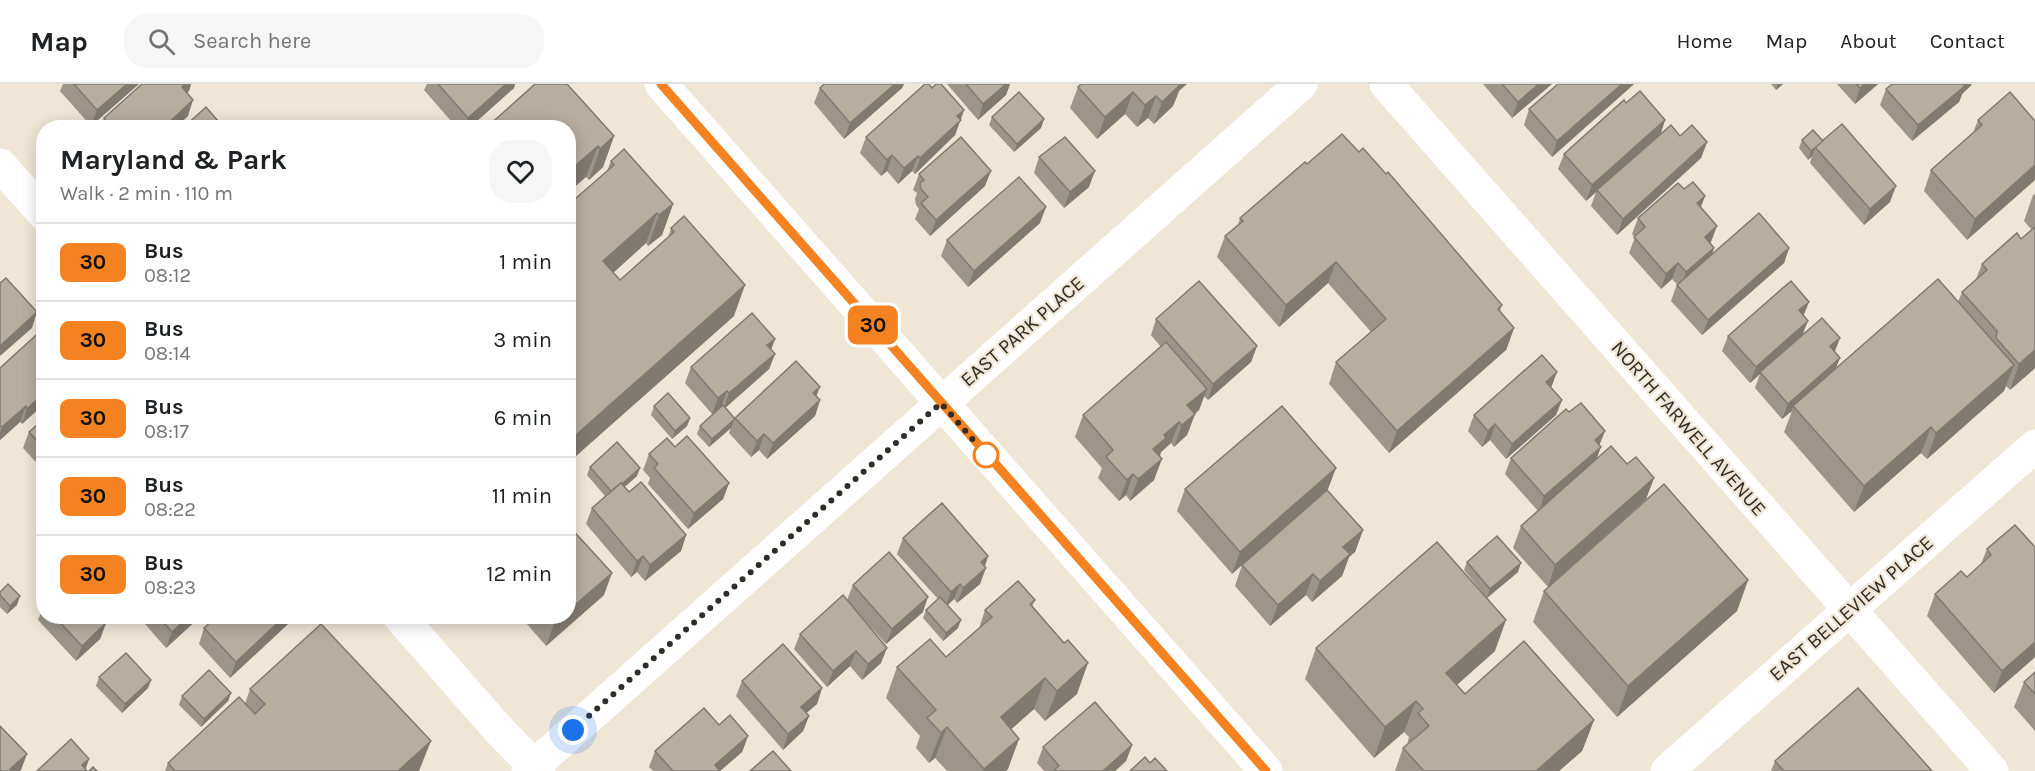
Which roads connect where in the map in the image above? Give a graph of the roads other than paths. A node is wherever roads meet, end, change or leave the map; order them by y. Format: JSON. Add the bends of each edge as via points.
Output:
{"nodes":[{"id":1,"x":661,"y":84,"type":"edge"},
{"id":2,"x":1301,"y":84,"type":"edge"},
{"id":3,"x":1386,"y":84,"type":"edge"},
{"id":4,"x":0,"y":165,"type":"edge"},
{"id":5,"x":36,"y":205,"type":"edge"},
{"id":6,"x":941,"y":403,"type":"junction"},
{"id":7,"x":2035,"y":446,"type":"edge"},
{"id":8,"x":1849,"y":610,"type":"junction"},
{"id":9,"x":406,"y":624,"type":"edge"},
{"id":10,"x":533,"y":770,"type":"edge"},
{"id":11,"x":1266,"y":771,"type":"edge"},
{"id":12,"x":1667,"y":771,"type":"edge"},
{"id":13,"x":1992,"y":771,"type":"edge"}],
"edges":[{"from":1,"to":6,"type":"street"},
{"from":2,"to":6,"type":"street","name":"EAST PARK PLACE"},
{"from":3,"to":8,"type":"street","name":"NORTH FARWELL AVENUE"},
{"from":4,"to":5,"type":"street"},
{"from":6,"to":10,"type":"street","name":"EAST PARK PLACE"},
{"from":6,"to":11,"type":"street"},
{"from":7,"to":8,"type":"street","name":"EAST BELLEVIEW PLACE"},
{"from":8,"to":12,"type":"street","name":"EAST BELLEVIEW PLACE"},
{"from":8,"to":13,"type":"street","name":"NORTH FARWELL AVENUE"},
{"from":9,"to":10,"type":"street"}]}
